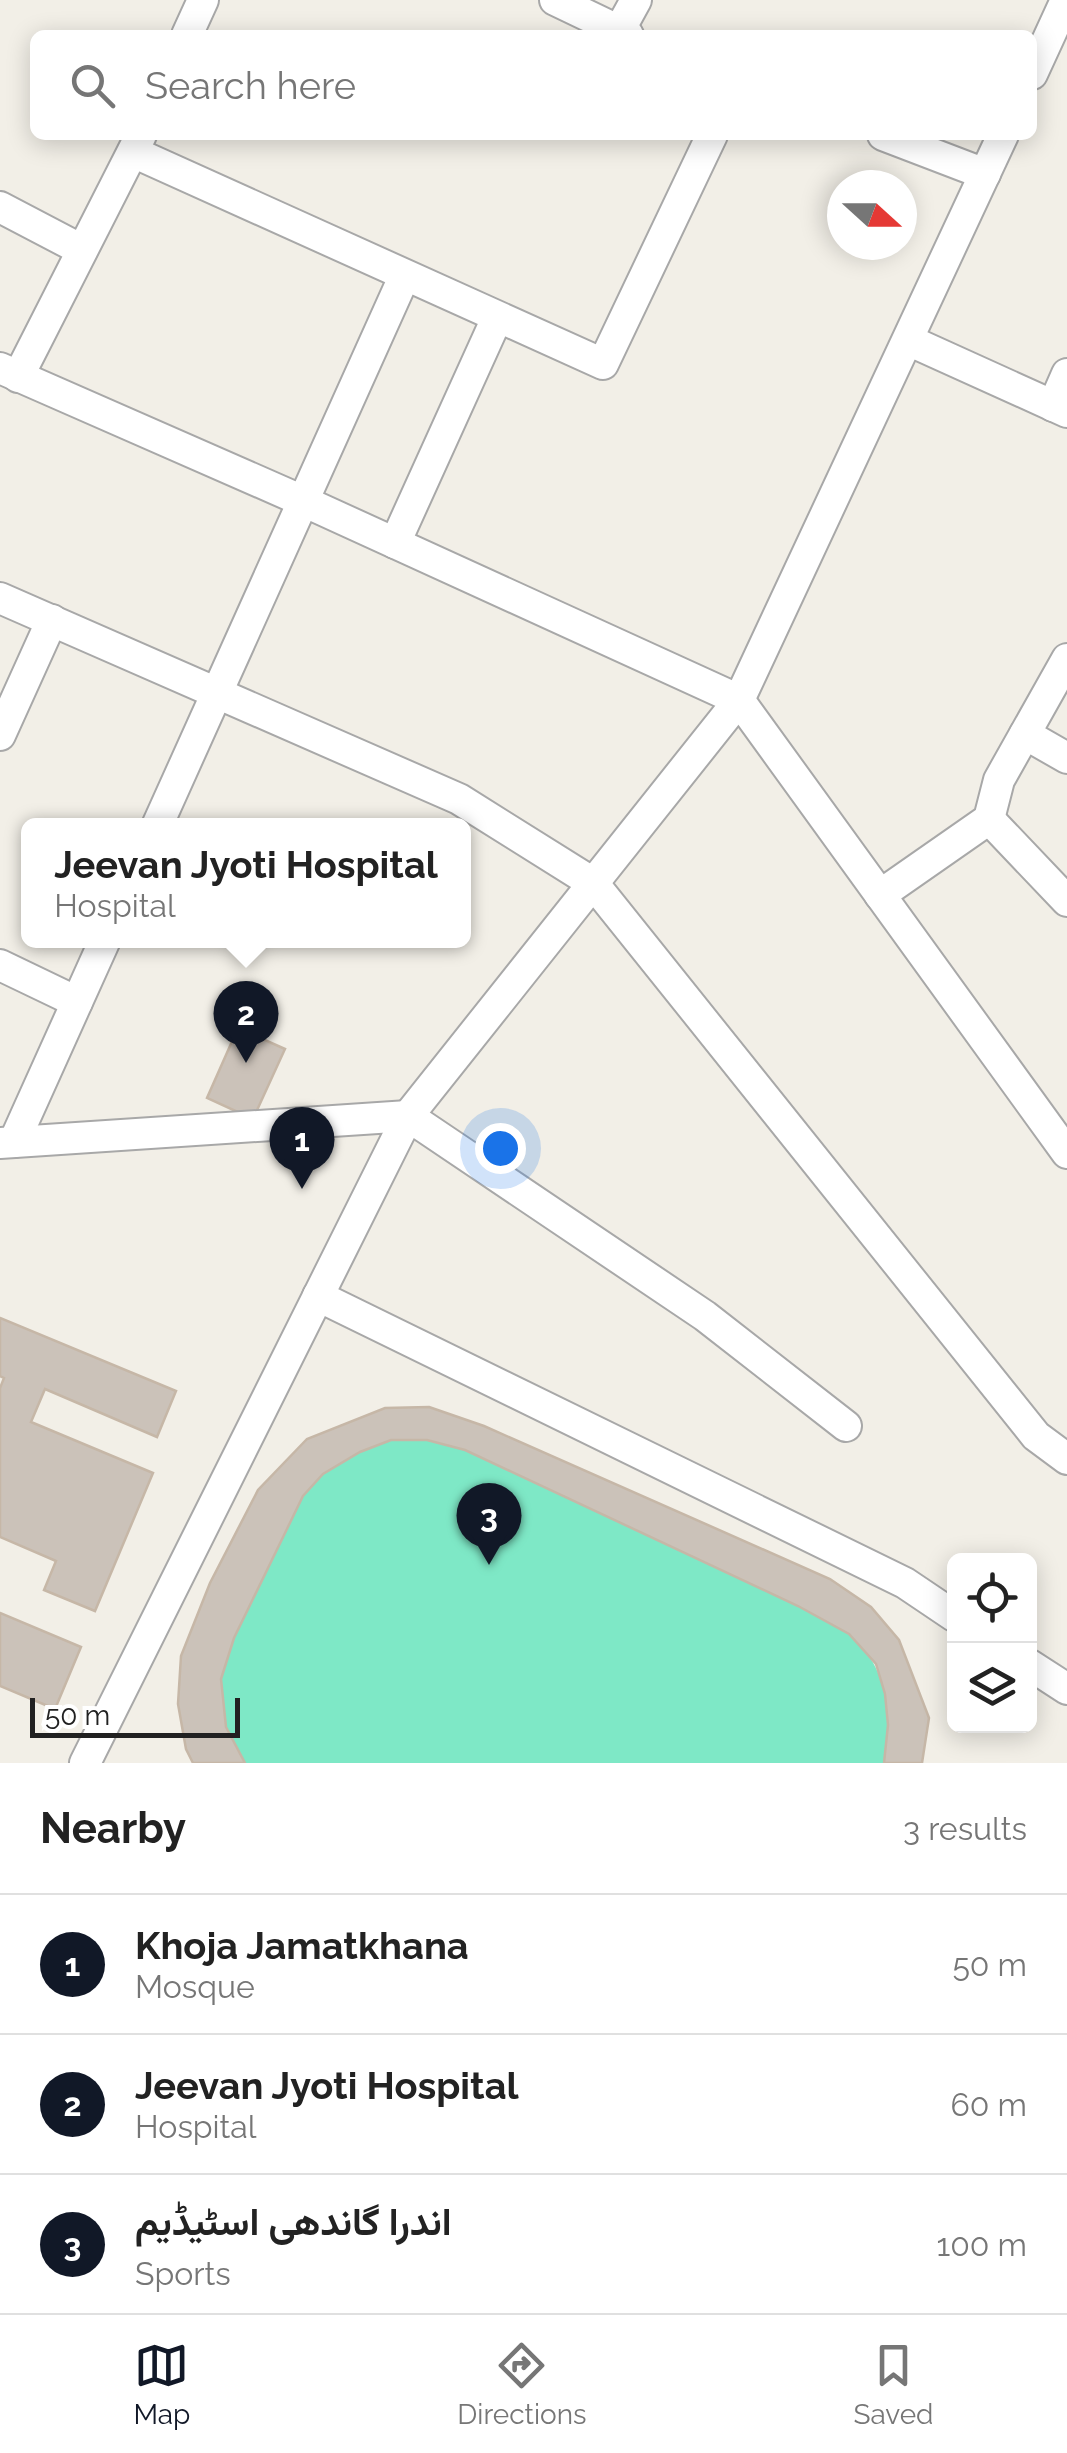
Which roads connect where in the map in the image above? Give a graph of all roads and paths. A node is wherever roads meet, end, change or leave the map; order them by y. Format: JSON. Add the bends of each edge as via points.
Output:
{"nodes":[{"id":1,"x":203,"y":0,"type":"edge"},
{"id":2,"x":555,"y":0,"type":"edge"},
{"id":3,"x":636,"y":0,"type":"edge"},
{"id":4,"x":1066,"y":0,"type":"edge"},
{"id":5,"x":189,"y":30,"type":"edge"},
{"id":6,"x":618,"y":30,"type":"edge"},
{"id":7,"x":625,"y":30,"type":"edge"},
{"id":8,"x":1037,"y":63,"type":"edge"},
{"id":9,"x":710,"y":140,"type":"edge"},
{"id":10,"x":896,"y":140,"type":"edge"},
{"id":11,"x":1001,"y":140,"type":"edge"},
{"id":12,"x":137,"y":143,"type":"edge"},
{"id":13,"x":985,"y":174,"type":"junction"},
{"id":14,"x":0,"y":207,"type":"edge"},
{"id":15,"x":82,"y":250,"type":"junction"},
{"id":16,"x":404,"y":277,"type":"junction"},
{"id":17,"x":497,"y":318,"type":"junction"},
{"id":18,"x":908,"y":340,"type":"junction"},
{"id":19,"x":9,"y":372,"type":"edge"},
{"id":20,"x":1067,"y":374,"type":"edge"},
{"id":21,"x":1060,"y":409,"type":"edge"},
{"id":22,"x":303,"y":502,"type":"junction"},
{"id":23,"x":395,"y":544,"type":"junction"},
{"id":24,"x":0,"y":598,"type":"edge"},
{"id":25,"x":52,"y":620,"type":"junction"},
{"id":26,"x":1067,"y":659,"type":"edge"},
{"id":27,"x":217,"y":691,"type":"junction"},
{"id":28,"x":738,"y":700,"type":"junction"},
{"id":29,"x":1025,"y":734,"type":"junction"},
{"id":30,"x":0,"y":735,"type":"edge"},
{"id":31,"x":1067,"y":758,"type":"edge"},
{"id":32,"x":160,"y":818,"type":"edge"},
{"id":33,"x":989,"y":819,"type":"junction"},
{"id":34,"x":593,"y":883,"type":"junction"},
{"id":35,"x":880,"y":896,"type":"junction"},
{"id":36,"x":1067,"y":901,"type":"edge"},
{"id":37,"x":101,"y":948,"type":"edge"},
{"id":38,"x":0,"y":965,"type":"edge"},
{"id":39,"x":77,"y":1002,"type":"junction"},
{"id":40,"x":408,"y":1116,"type":"junction"},
{"id":41,"x":7,"y":1143,"type":"edge"},
{"id":42,"x":1067,"y":1153,"type":"edge"},
{"id":43,"x":318,"y":1296,"type":"junction"},
{"id":44,"x":846,"y":1426,"type":"dead end"},
{"id":45,"x":1067,"y":1459,"type":"edge"},
{"id":46,"x":947,"y":1611,"type":"edge"},
{"id":47,"x":1037,"y":1670,"type":"edge"},
{"id":48,"x":1067,"y":1690,"type":"edge"},
{"id":49,"x":85,"y":1763,"type":"edge"}],
"edges":[{"from":1,"to":5,"type":"street"},
{"from":2,"to":6,"type":"street"},
{"from":3,"to":7,"type":"street"},
{"from":4,"to":8,"type":"street"},
{"from":9,"to":17,"type":"street","via":[[603,364]]},
{"from":10,"to":13,"type":"street"},
{"from":11,"to":13,"type":"street"},
{"from":12,"to":15,"type":"street"},
{"from":12,"to":16,"type":"street"},
{"from":13,"to":18,"type":"street"},
{"from":14,"to":15,"type":"street"},
{"from":15,"to":19,"type":"street"},
{"from":16,"to":17,"type":"street"},
{"from":16,"to":22,"type":"street"},
{"from":17,"to":23,"type":"street"},
{"from":18,"to":21,"type":"street"},
{"from":18,"to":28,"type":"street"},
{"from":19,"to":22,"type":"street"},
{"from":20,"to":21,"type":"street"},
{"from":22,"to":23,"type":"street"},
{"from":22,"to":27,"type":"street"},
{"from":23,"to":28,"type":"street"},
{"from":24,"to":25,"type":"street"},
{"from":25,"to":27,"type":"street"},
{"from":25,"to":30,"type":"street"},
{"from":26,"to":29,"type":"street"},
{"from":27,"to":32,"type":"street"},
{"from":27,"to":34,"type":"street","via":[[460,799]]},
{"from":28,"to":34,"type":"street"},
{"from":28,"to":35,"type":"street"},
{"from":29,"to":31,"type":"street"},
{"from":29,"to":33,"type":"street","via":[[999,780]]},
{"from":33,"to":35,"type":"street"},
{"from":33,"to":36,"type":"street"},
{"from":34,"to":40,"type":"street"},
{"from":34,"to":45,"type":"street","via":[[1036,1436]]},
{"from":35,"to":42,"type":"street"},
{"from":37,"to":39,"type":"street"},
{"from":38,"to":39,"type":"street"},
{"from":39,"to":41,"type":"street"},
{"from":40,"to":41,"type":"street"},
{"from":40,"to":43,"type":"street"},
{"from":40,"to":44,"type":"street","via":[[705,1316]]},
{"from":43,"to":46,"type":"street","via":[[906,1584]]},
{"from":43,"to":49,"type":"street"},
{"from":47,"to":48,"type":"street"}]}
